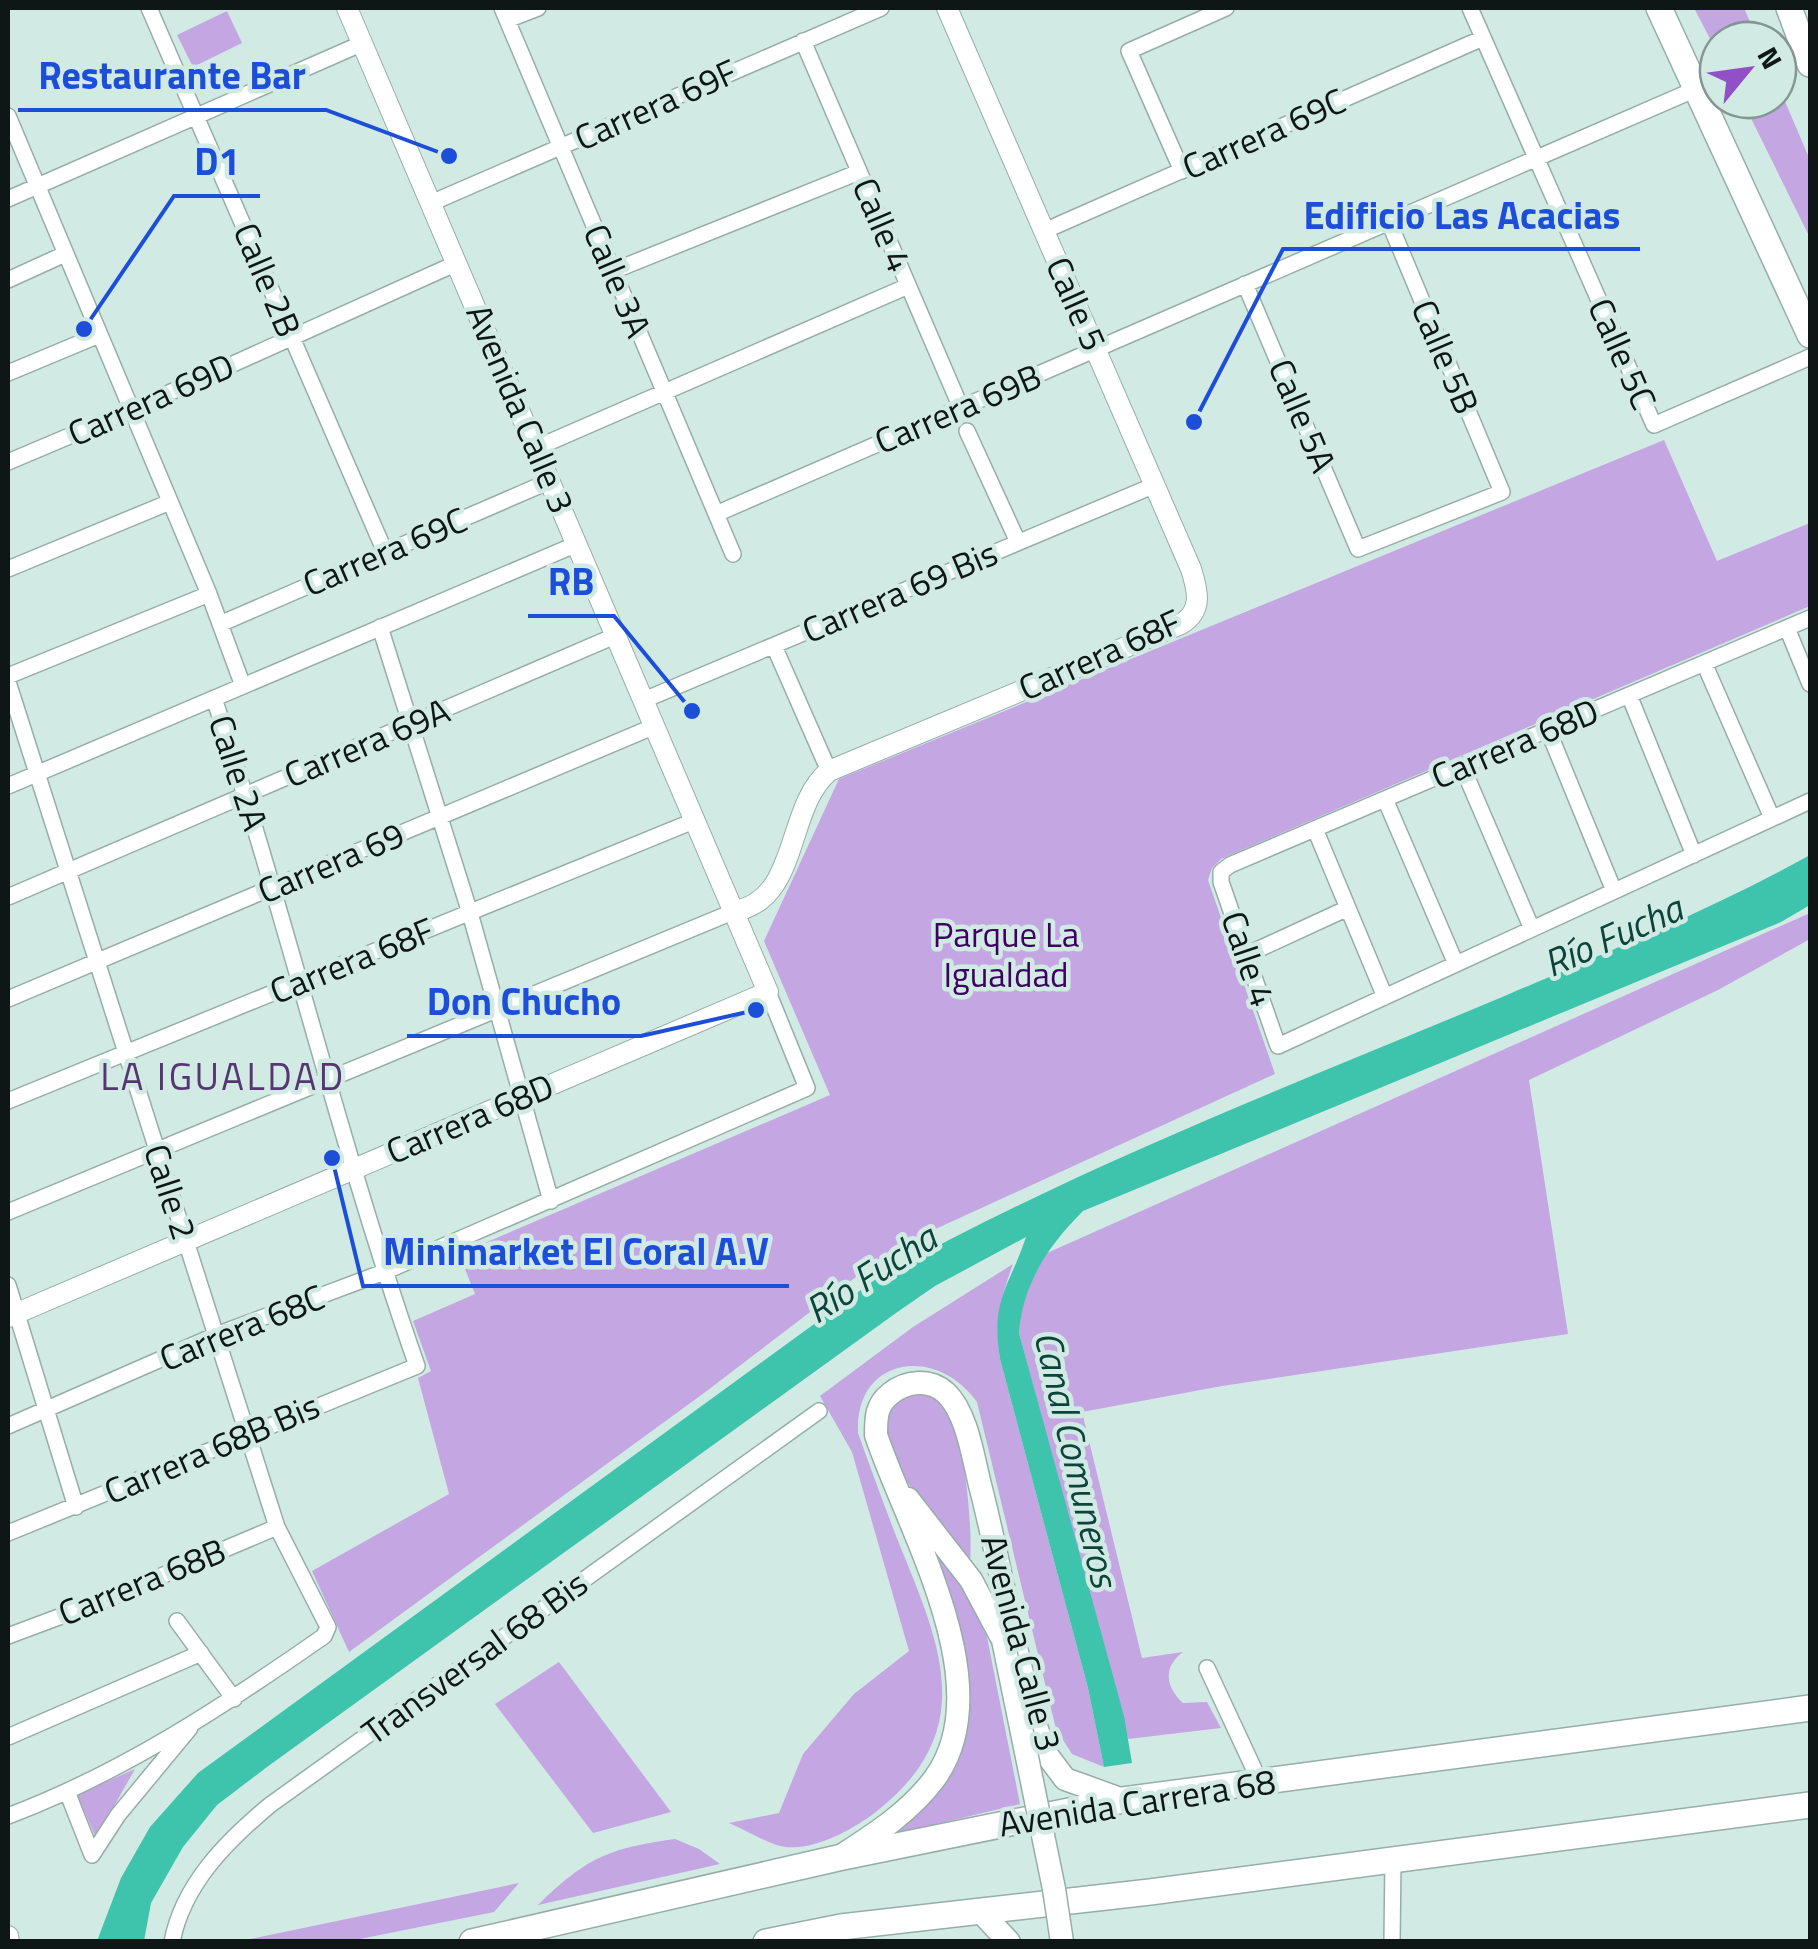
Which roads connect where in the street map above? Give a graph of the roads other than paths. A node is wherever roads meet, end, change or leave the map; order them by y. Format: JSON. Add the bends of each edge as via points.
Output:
{"nodes":[{"id":1,"x":149,"y":8,"type":"edge"},
{"id":2,"x":348,"y":8,"type":"edge"},
{"id":3,"x":538,"y":8,"type":"edge"},
{"id":4,"x":881,"y":8,"type":"edge"},
{"id":5,"x":948,"y":8,"type":"edge"},
{"id":6,"x":1226,"y":8,"type":"edge"},
{"id":7,"x":1470,"y":8,"type":"edge"},
{"id":8,"x":1659,"y":8,"type":"edge"},
{"id":9,"x":1788,"y":8,"type":"edge"},
{"id":10,"x":504,"y":14,"type":"edge"},
{"id":11,"x":1483,"y":38,"type":"junction"},
{"id":12,"x":803,"y":42,"type":"junction"},
{"id":13,"x":363,"y":43,"type":"junction"},
{"id":14,"x":1810,"y":64,"type":"edge"},
{"id":15,"x":1696,"y":89,"type":"junction"},
{"id":16,"x":8,"y":116,"type":"edge"},
{"id":17,"x":196,"y":116,"type":"junction"},
{"id":18,"x":560,"y":147,"type":"junction"},
{"id":19,"x":1536,"y":158,"type":"junction"},
{"id":20,"x":1182,"y":170,"type":"junction"},
{"id":21,"x":859,"y":172,"type":"junction"},
{"id":22,"x":37,"y":186,"type":"junction"},
{"id":23,"x":8,"y":198,"type":"edge"},
{"id":24,"x":431,"y":203,"type":"junction"},
{"id":25,"x":1389,"y":222,"type":"junction"},
{"id":26,"x":1044,"y":230,"type":"junction"},
{"id":27,"x":65,"y":254,"type":"junction"},
{"id":28,"x":457,"y":263,"type":"junction"},
{"id":29,"x":613,"y":272,"type":"junction"},
{"id":30,"x":8,"y":280,"type":"edge"},
{"id":31,"x":1245,"y":284,"type":"junction"},
{"id":32,"x":908,"y":286,"type":"junction"},
{"id":33,"x":99,"y":335,"type":"junction"},
{"id":34,"x":1810,"y":335,"type":"edge"},
{"id":35,"x":292,"y":338,"type":"junction"},
{"id":36,"x":1096,"y":349,"type":"junction"},
{"id":37,"x":1810,"y":357,"type":"edge"},
{"id":38,"x":8,"y":373,"type":"edge"},
{"id":39,"x":665,"y":392,"type":"junction"},
{"id":40,"x":961,"y":408,"type":"junction"},
{"id":41,"x":131,"y":410,"type":"junction"},
{"id":42,"x":967,"y":432,"type":"dead end"},
{"id":43,"x":536,"y":448,"type":"junction"},
{"id":44,"x":8,"y":462,"type":"edge"},
{"id":45,"x":550,"y":481,"type":"junction"},
{"id":46,"x":1155,"y":485,"type":"junction"},
{"id":47,"x":170,"y":502,"type":"junction"},
{"id":48,"x":716,"y":514,"type":"junction"},
{"id":49,"x":1018,"y":542,"type":"junction"},
{"id":50,"x":578,"y":544,"type":"junction"},
{"id":51,"x":1358,"y":548,"type":"joint"},
{"id":52,"x":385,"y":552,"type":"junction"},
{"id":53,"x":733,"y":554,"type":"dead end"},
{"id":54,"x":8,"y":570,"type":"edge"},
{"id":55,"x":209,"y":594,"type":"junction"},
{"id":56,"x":1198,"y":602,"type":"joint"},
{"id":57,"x":1810,"y":618,"type":"edge"},
{"id":58,"x":220,"y":624,"type":"junction"},
{"id":59,"x":380,"y":628,"type":"junction"},
{"id":60,"x":1786,"y":628,"type":"junction"},
{"id":61,"x":616,"y":635,"type":"junction"},
{"id":62,"x":774,"y":646,"type":"junction"},
{"id":63,"x":1704,"y":663,"type":"junction"},
{"id":64,"x":8,"y":679,"type":"edge"},
{"id":65,"x":1810,"y":684,"type":"edge"},
{"id":66,"x":243,"y":686,"type":"junction"},
{"id":67,"x":1629,"y":695,"type":"junction"},
{"id":68,"x":214,"y":698,"type":"junction"},
{"id":69,"x":644,"y":700,"type":"junction"},
{"id":70,"x":411,"y":724,"type":"junction"},
{"id":71,"x":656,"y":726,"type":"junction"},
{"id":72,"x":1548,"y":730,"type":"junction"},
{"id":73,"x":1462,"y":766,"type":"junction"},
{"id":74,"x":829,"y":771,"type":"junction"},
{"id":75,"x":36,"y":773,"type":"junction"},
{"id":76,"x":8,"y":786,"type":"edge"},
{"id":77,"x":246,"y":795,"type":"junction"},
{"id":78,"x":1385,"y":799,"type":"junction"},
{"id":79,"x":1810,"y":801,"type":"edge"},
{"id":80,"x":439,"y":817,"type":"junction"},
{"id":81,"x":1772,"y":818,"type":"junction"},
{"id":82,"x":696,"y":820,"type":"junction"},
{"id":83,"x":1315,"y":829,"type":"junction"},
{"id":84,"x":1694,"y":854,"type":"junction"},
{"id":85,"x":68,"y":871,"type":"junction"},
{"id":86,"x":1221,"y":872,"type":"joint"},
{"id":87,"x":273,"y":888,"type":"junction"},
{"id":88,"x":1614,"y":891,"type":"junction"},
{"id":89,"x":8,"y":897,"type":"edge"},
{"id":90,"x":1348,"y":908,"type":"junction"},
{"id":91,"x":470,"y":912,"type":"junction"},
{"id":92,"x":735,"y":912,"type":"junction"},
{"id":93,"x":1532,"y":929,"type":"junction"},
{"id":94,"x":1246,"y":955,"type":"junction"},
{"id":95,"x":96,"y":962,"type":"junction"},
{"id":96,"x":1456,"y":964,"type":"junction"},
{"id":97,"x":300,"y":982,"type":"junction"},
{"id":98,"x":768,"y":992,"type":"junction"},
{"id":99,"x":1385,"y":997,"type":"junction"},
{"id":100,"x":8,"y":999,"type":"edge"},
{"id":101,"x":498,"y":1008,"type":"junction"},
{"id":102,"x":126,"y":1052,"type":"junction"},
{"id":103,"x":328,"y":1078,"type":"junction"},
{"id":104,"x":807,"y":1088,"type":"joint"},
{"id":105,"x":520,"y":1098,"type":"junction"},
{"id":106,"x":8,"y":1101,"type":"edge"},
{"id":107,"x":156,"y":1150,"type":"junction"},
{"id":108,"x":354,"y":1169,"type":"junction"},
{"id":109,"x":550,"y":1201,"type":"junction"},
{"id":110,"x":8,"y":1212,"type":"edge"},
{"id":111,"x":186,"y":1241,"type":"junction"},
{"id":112,"x":384,"y":1272,"type":"junction"},
{"id":113,"x":8,"y":1286,"type":"edge"},
{"id":114,"x":12,"y":1315,"type":"edge"},
{"id":115,"x":216,"y":1335,"type":"junction"},
{"id":116,"x":416,"y":1366,"type":"joint"},
{"id":117,"x":46,"y":1410,"type":"junction"},
{"id":118,"x":819,"y":1410,"type":"dead end"},
{"id":119,"x":8,"y":1426,"type":"edge"},
{"id":120,"x":247,"y":1433,"type":"junction"},
{"id":121,"x":969,"y":1443,"type":"junction"},
{"id":122,"x":887,"y":1467,"type":"junction"},
{"id":123,"x":76,"y":1506,"type":"junction"},
{"id":124,"x":277,"y":1527,"type":"junction"},
{"id":125,"x":8,"y":1533,"type":"edge"},
{"id":126,"x":178,"y":1621,"type":"dead end"},
{"id":127,"x":8,"y":1636,"type":"edge"},
{"id":128,"x":1004,"y":1640,"type":"junction"},
{"id":129,"x":201,"y":1653,"type":"junction"},
{"id":130,"x":1207,"y":1668,"type":"dead end"},
{"id":131,"x":234,"y":1700,"type":"junction"},
{"id":132,"x":1810,"y":1708,"type":"edge"},
{"id":133,"x":192,"y":1724,"type":"junction"},
{"id":134,"x":8,"y":1737,"type":"edge"},
{"id":135,"x":1239,"y":1738,"type":"junction"},
{"id":136,"x":1247,"y":1784,"type":"junction"},
{"id":137,"x":68,"y":1794,"type":"junction"},
{"id":138,"x":1123,"y":1800,"type":"junction"},
{"id":139,"x":1810,"y":1805,"type":"edge"},
{"id":140,"x":8,"y":1816,"type":"edge"},
{"id":141,"x":838,"y":1858,"type":"junction"},
{"id":142,"x":1394,"y":1859,"type":"junction"},
{"id":143,"x":981,"y":1912,"type":"junction"},
{"id":144,"x":172,"y":1942,"type":"edge"},
{"id":145,"x":472,"y":1942,"type":"edge"},
{"id":146,"x":766,"y":1942,"type":"edge"},
{"id":147,"x":1009,"y":1942,"type":"edge"},
{"id":148,"x":1062,"y":1942,"type":"edge"},
{"id":149,"x":1392,"y":1942,"type":"edge"}],
"edges":[{"from":1,"to":17,"type":"street","name":"Calle 2B"},
{"from":2,"to":13,"type":"street","name":"Avenida Calle 3"},
{"from":3,"to":10,"type":"street"},
{"from":4,"to":12,"type":"street","name":"Carrera 69F"},
{"from":5,"to":26,"type":"street","name":"Calle 5"},
{"from":6,"to":20,"type":"street","via":[[1129,51]]},
{"from":7,"to":11,"type":"street","name":"Calle 5C"},
{"from":8,"to":15,"type":"main road"},
{"from":9,"to":14,"type":"main road"},
{"from":10,"to":18,"type":"street","name":"Calle 3A"},
{"from":11,"to":19,"type":"street","name":"Calle 5C"},
{"from":11,"to":20,"type":"street","name":"Carrera 69C"},
{"from":12,"to":18,"type":"street","name":"Carrera 69F"},
{"from":12,"to":21,"type":"street","name":"Calle 4"},
{"from":13,"to":17,"type":"street"},
{"from":13,"to":24,"type":"street","name":"Avenida Calle 3"},
{"from":15,"to":19,"type":"street","name":"Carrera 69B"},
{"from":15,"to":34,"type":"main road"},
{"from":16,"to":22,"type":"street","name":"Calle 2A"},
{"from":17,"to":22,"type":"street"},
{"from":17,"to":35,"type":"street","name":"Calle 2B"},
{"from":18,"to":24,"type":"street","name":"Carrera 69F"},
{"from":18,"to":29,"type":"street","name":"Calle 3A"},
{"from":19,"to":25,"type":"street","name":"Carrera 69B"},
{"from":19,"to":37,"type":"street","name":"Calle 5C","via":[[1654,425]]},
{"from":20,"to":26,"type":"street","name":"Carrera 69C"},
{"from":21,"to":29,"type":"street"},
{"from":21,"to":32,"type":"street","name":"Calle 4"},
{"from":22,"to":23,"type":"street"},
{"from":22,"to":27,"type":"street","name":"Calle 2A"},
{"from":24,"to":28,"type":"street","name":"Avenida Calle 3"},
{"from":25,"to":31,"type":"street","name":"Carrera 69B"},
{"from":25,"to":51,"type":"street","name":"Calle 5B","via":[[1502,492]]},
{"from":26,"to":36,"type":"street","name":"Calle 5"},
{"from":27,"to":30,"type":"street"},
{"from":27,"to":33,"type":"street","name":"Calle 2A"},
{"from":28,"to":35,"type":"street","name":"Carrera 69D"},
{"from":28,"to":43,"type":"street","name":"Avenida Calle 3"},
{"from":29,"to":39,"type":"street","name":"Calle 3A"},
{"from":31,"to":36,"type":"street","name":"Carrera 69B"},
{"from":31,"to":51,"type":"street","name":"Calle 5A"},
{"from":32,"to":39,"type":"street"},
{"from":32,"to":40,"type":"street","name":"Calle 4"},
{"from":33,"to":38,"type":"street"},
{"from":33,"to":41,"type":"street","name":"Calle 2A"},
{"from":35,"to":41,"type":"street","name":"Carrera 69D"},
{"from":35,"to":52,"type":"street","name":"Calle 2B"},
{"from":36,"to":40,"type":"street","name":"Carrera 69B"},
{"from":36,"to":46,"type":"street","name":"Calle 5"},
{"from":39,"to":43,"type":"street"},
{"from":39,"to":48,"type":"street","name":"Calle 3A"},
{"from":40,"to":48,"type":"street","name":"Carrera 69B"},
{"from":41,"to":44,"type":"street","name":"Carrera 69D"},
{"from":41,"to":47,"type":"street","name":"Calle 2A"},
{"from":42,"to":49,"type":"street"},
{"from":43,"to":45,"type":"street","name":"Avenida Calle 3"},
{"from":45,"to":50,"type":"street","name":"Avenida Calle 3"},
{"from":45,"to":52,"type":"street","name":"Carrera 69C"},
{"from":46,"to":49,"type":"street","name":"Carrera 69 Bis"},
{"from":46,"to":56,"type":"street","name":"Calle 5"},
{"from":47,"to":54,"type":"street"},
{"from":47,"to":55,"type":"street","name":"Calle 2A"},
{"from":48,"to":53,"type":"street","name":"Calle 3A"},
{"from":49,"to":62,"type":"street","name":"Carrera 69 Bis"},
{"from":50,"to":59,"type":"street"},
{"from":50,"to":61,"type":"street","name":"Avenida Calle 3"},
{"from":52,"to":58,"type":"street","name":"Carrera 69C"},
{"from":55,"to":58,"type":"street","name":"Calle 2A"},
{"from":55,"to":64,"type":"street"},
{"from":56,"to":74,"type":"street","name":"Carrera 68F","via":[[1181,624]]},
{"from":57,"to":60,"type":"street","name":"Carrera 68D"},
{"from":58,"to":66,"type":"street","name":"Calle 2A"},
{"from":59,"to":66,"type":"street"},
{"from":59,"to":70,"type":"street"},
{"from":60,"to":63,"type":"street","name":"Carrera 68D"},
{"from":60,"to":65,"type":"street"},
{"from":61,"to":69,"type":"street","name":"Avenida Calle 3"},
{"from":61,"to":70,"type":"street","name":"Carrera 69A"},
{"from":62,"to":69,"type":"street","name":"Carrera 69 Bis"},
{"from":62,"to":74,"type":"street"},
{"from":63,"to":67,"type":"street","name":"Carrera 68D"},
{"from":63,"to":81,"type":"street"},
{"from":64,"to":75,"type":"street","name":"Calle 2"},
{"from":66,"to":68,"type":"street"},
{"from":67,"to":72,"type":"street","name":"Carrera 68D"},
{"from":67,"to":84,"type":"street"},
{"from":68,"to":75,"type":"street"},
{"from":68,"to":77,"type":"street","name":"Calle 2A"},
{"from":69,"to":71,"type":"street","name":"Avenida Calle 3"},
{"from":70,"to":77,"type":"street","name":"Carrera 69A"},
{"from":70,"to":80,"type":"street"},
{"from":71,"to":80,"type":"street","name":"Carrera 69"},
{"from":71,"to":82,"type":"street","name":"Avenida Calle 3"},
{"from":72,"to":73,"type":"street","name":"Carrera 68D"},
{"from":72,"to":88,"type":"street"},
{"from":73,"to":78,"type":"street","name":"Carrera 68D"},
{"from":73,"to":93,"type":"street"},
{"from":74,"to":92,"type":"street","via":[[814,788],[768,896]]},
{"from":75,"to":76,"type":"street"},
{"from":75,"to":85,"type":"street","name":"Calle 2"},
{"from":77,"to":85,"type":"street","name":"Carrera 69A"},
{"from":77,"to":87,"type":"street","name":"Calle 2A"},
{"from":78,"to":83,"type":"street","name":"Carrera 68D"},
{"from":78,"to":96,"type":"street"},
{"from":79,"to":81,"type":"street"},
{"from":80,"to":87,"type":"street","name":"Carrera 69"},
{"from":80,"to":91,"type":"street"},
{"from":81,"to":84,"type":"street"},
{"from":82,"to":91,"type":"street","name":"Carrera 68F"},
{"from":82,"to":92,"type":"street","name":"Avenida Calle 3"},
{"from":83,"to":86,"type":"street","name":"Carrera 68D"},
{"from":83,"to":90,"type":"street"},
{"from":84,"to":88,"type":"street"},
{"from":85,"to":89,"type":"street","name":"Carrera 69A"},
{"from":85,"to":95,"type":"street","name":"Calle 2"},
{"from":86,"to":94,"type":"street","name":"Calle 4"},
{"from":87,"to":95,"type":"street","name":"Carrera 69"},
{"from":87,"to":97,"type":"street","name":"Calle 2A"},
{"from":88,"to":93,"type":"street"},
{"from":90,"to":94,"type":"street"},
{"from":90,"to":99,"type":"street"},
{"from":91,"to":97,"type":"street","name":"Carrera 68F"},
{"from":91,"to":101,"type":"street"},
{"from":92,"to":98,"type":"street","name":"Avenida Calle 3"},
{"from":92,"to":101,"type":"street"},
{"from":93,"to":96,"type":"street"},
{"from":94,"to":99,"type":"street","name":"Calle 4","via":[[1278,1046]]},
{"from":95,"to":100,"type":"street","name":"Carrera 69"},
{"from":95,"to":102,"type":"street","name":"Calle 2"},
{"from":96,"to":99,"type":"street"},
{"from":97,"to":102,"type":"street","name":"Carrera 68F"},
{"from":97,"to":103,"type":"street","name":"Calle 2A"},
{"from":98,"to":104,"type":"street","name":"Avenida Calle 3"},
{"from":98,"to":105,"type":"street","name":"Carrera 68D"},
{"from":101,"to":103,"type":"street"},
{"from":101,"to":105,"type":"street"},
{"from":102,"to":106,"type":"street","name":"Carrera 68F"},
{"from":102,"to":107,"type":"street","name":"Calle 2"},
{"from":103,"to":107,"type":"street"},
{"from":103,"to":108,"type":"street","name":"Calle 2A"},
{"from":104,"to":109,"type":"street","name":"Carrera 68C"},
{"from":105,"to":108,"type":"street","name":"Carrera 68D"},
{"from":105,"to":109,"type":"street"},
{"from":107,"to":110,"type":"street"},
{"from":107,"to":111,"type":"street","name":"Calle 2"},
{"from":108,"to":111,"type":"street","name":"Carrera 68D"},
{"from":108,"to":112,"type":"street","name":"Calle 2A"},
{"from":109,"to":112,"type":"street","name":"Carrera 68C"},
{"from":111,"to":114,"type":"street","name":"Carrera 68D"},
{"from":111,"to":115,"type":"street","name":"Calle 2"},
{"from":112,"to":115,"type":"street","name":"Carrera 68C"},
{"from":112,"to":116,"type":"street","name":"Calle 2A"},
{"from":113,"to":114,"type":"street"},
{"from":114,"to":117,"type":"street"},
{"from":115,"to":117,"type":"street","name":"Carrera 68C"},
{"from":115,"to":120,"type":"street","name":"Calle 2"},
{"from":116,"to":120,"type":"street","name":"Carrera 68B Bis"},
{"from":117,"to":119,"type":"street","name":"Carrera 68C"},
{"from":117,"to":123,"type":"street"},
{"from":118,"to":144,"type":"street","name":"Transversal 68 Bis","via":[[270,1805],[194,1886]]},
{"from":120,"to":123,"type":"street","name":"Carrera 68B Bis"},
{"from":120,"to":124,"type":"street","name":"Calle 2"},
{"from":121,"to":122,"type":"main road","name":"Avenida Calle 3","via":[[948,1394],[936,1385],[910,1384],[880,1403],[876,1417]]},
{"from":121,"to":128,"type":"main road","name":"Avenida Calle 3","via":[[985,1562]]},
{"from":121,"to":138,"type":"main road","name":"Avenida Calle 3","via":[[1044,1752],[1065,1779]]},
{"from":122,"to":128,"type":"main road","name":"Avenida Calle 3","via":[[971,1580]]},
{"from":122,"to":141,"type":"main road","name":"Avenida Calle 3","via":[[945,1612],[957,1718],[946,1760],[923,1792]]},
{"from":123,"to":125,"type":"street","name":"Carrera 68B Bis"},
{"from":124,"to":127,"type":"street","name":"Carrera 68B"},
{"from":124,"to":131,"type":"street","name":"Calle 2","via":[[328,1627]]},
{"from":126,"to":129,"type":"street"},
{"from":128,"to":148,"type":"main road","name":"Avenida Calle 3","bridge":true},
{"from":129,"to":131,"type":"street"},
{"from":129,"to":134,"type":"street"},
{"from":130,"to":135,"type":"street"},
{"from":131,"to":133,"type":"street"},
{"from":132,"to":136,"type":"main road","name":"Avenida Carrera 68"},
{"from":133,"to":137,"type":"street"},
{"from":133,"to":137,"type":"street","via":[[92,1855]]},
{"from":135,"to":136,"type":"street"},
{"from":135,"to":136,"type":"street"},
{"from":136,"to":138,"type":"main road","name":"Avenida Carrera 68"},
{"from":137,"to":140,"type":"street"},
{"from":138,"to":141,"type":"main road","name":"Avenida Carrera 68"},
{"from":139,"to":142,"type":"main road"},
{"from":141,"to":145,"type":"main road","name":"Avenida Carrera 68"},
{"from":142,"to":143,"type":"main road"},
{"from":142,"to":149,"type":"street"},
{"from":143,"to":146,"type":"main road"},
{"from":143,"to":147,"type":"main road"}]}
